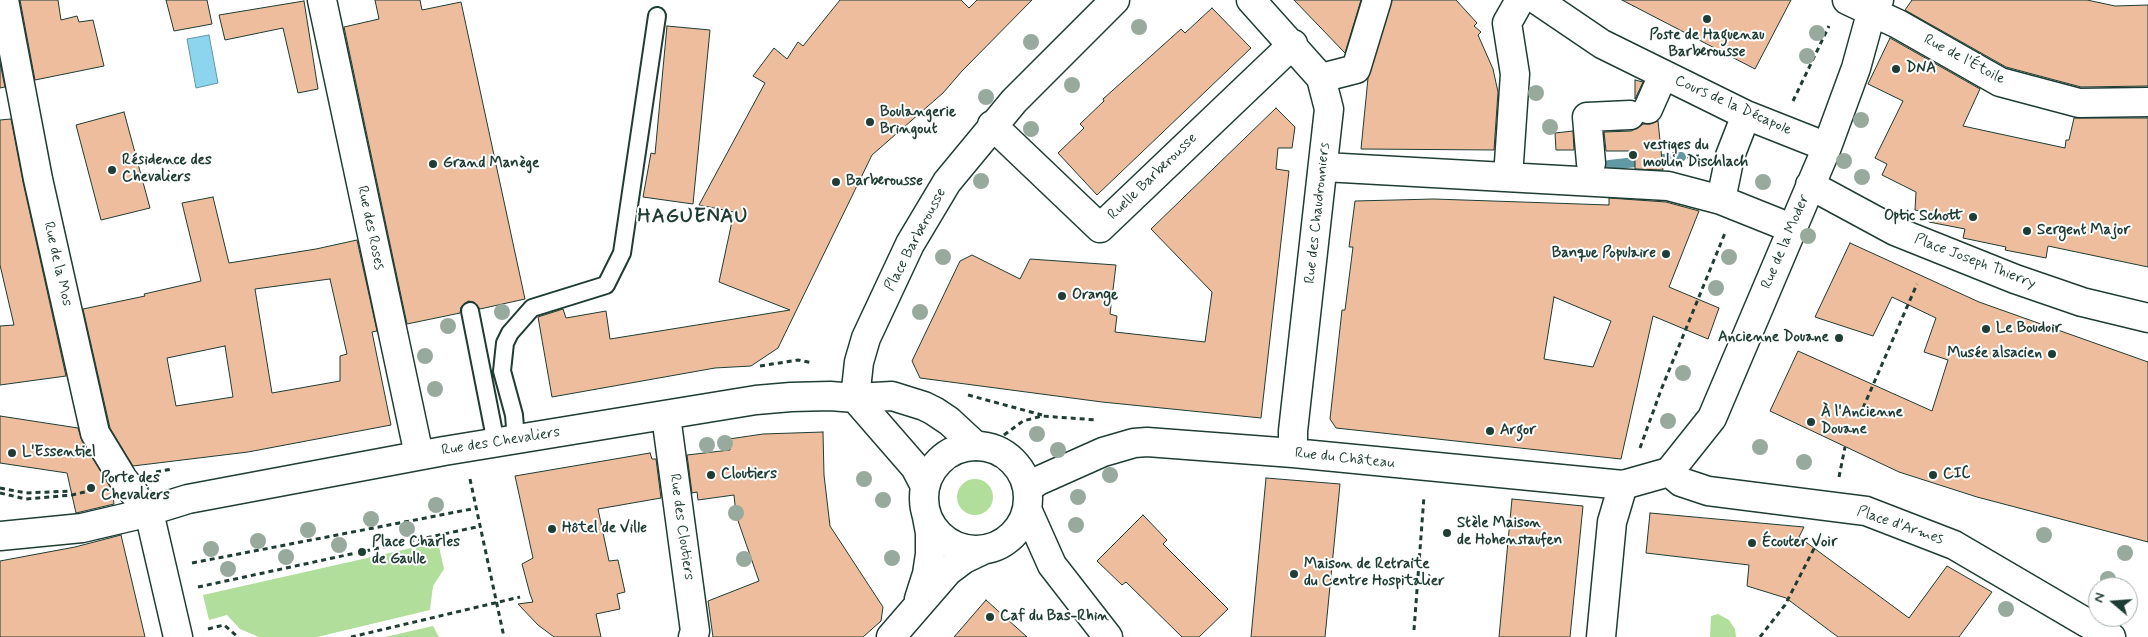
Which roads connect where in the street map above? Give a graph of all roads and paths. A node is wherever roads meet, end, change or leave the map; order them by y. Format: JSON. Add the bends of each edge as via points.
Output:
{"nodes":[{"id":1,"x":4,"y":0,"type":"edge"},
{"id":2,"x":322,"y":0,"type":"edge"},
{"id":3,"x":1115,"y":0,"type":"edge"},
{"id":4,"x":1251,"y":0,"type":"edge"},
{"id":5,"x":1377,"y":0,"type":"edge"},
{"id":6,"x":1520,"y":0,"type":"edge"},
{"id":7,"x":1537,"y":0,"type":"edge"},
{"id":8,"x":1847,"y":0,"type":"edge"},
{"id":9,"x":1875,"y":5,"type":"edge"},
{"id":10,"x":658,"y":16,"type":"dead end"},
{"id":11,"x":1293,"y":44,"type":"junction"},
{"id":12,"x":1663,"y":74,"type":"junction"},
{"id":13,"x":1321,"y":78,"type":"junction"},
{"id":14,"x":2148,"y":102,"type":"edge"},
{"id":15,"x":1746,"y":115,"type":"junction"},
{"id":16,"x":992,"y":125,"type":"junction"},
{"id":17,"x":1827,"y":147,"type":"junction"},
{"id":18,"x":1324,"y":166,"type":"junction"},
{"id":19,"x":1576,"y":169,"type":"junction"},
{"id":20,"x":1508,"y":177,"type":"junction"},
{"id":21,"x":1810,"y":185,"type":"junction"},
{"id":22,"x":1721,"y":200,"type":"junction"},
{"id":23,"x":1791,"y":228,"type":"junction"},
{"id":24,"x":1917,"y":284,"type":"dead end"},
{"id":25,"x":470,"y":311,"type":"dead end"},
{"id":26,"x":2148,"y":318,"type":"edge"},
{"id":27,"x":856,"y":398,"type":"junction"},
{"id":28,"x":1864,"y":408,"type":"dead end"},
{"id":29,"x":666,"y":416,"type":"junction"},
{"id":30,"x":506,"y":441,"type":"junction"},
{"id":31,"x":976,"y":446,"type":"junction"},
{"id":32,"x":1845,"y":447,"type":"dead end"},
{"id":33,"x":1293,"y":453,"type":"junction"},
{"id":34,"x":419,"y":455,"type":"junction"},
{"id":35,"x":469,"y":471,"type":"dead end"},
{"id":36,"x":1669,"y":472,"type":"junction"},
{"id":37,"x":1622,"y":485,"type":"junction"},
{"id":38,"x":925,"y":486,"type":"junction"},
{"id":39,"x":0,"y":488,"type":"edge"},
{"id":40,"x":71,"y":491,"type":"dead end"},
{"id":41,"x":1424,"y":493,"type":"dead end"},
{"id":42,"x":1027,"y":499,"type":"junction"},
{"id":43,"x":1832,"y":507,"type":"junction"},
{"id":44,"x":477,"y":508,"type":"junction"},
{"id":45,"x":149,"y":512,"type":"junction"},
{"id":46,"x":927,"y":517,"type":"junction"},
{"id":47,"x":481,"y":526,"type":"junction"},
{"id":48,"x":0,"y":536,"type":"edge"},
{"id":49,"x":987,"y":550,"type":"junction"},
{"id":50,"x":189,"y":563,"type":"dead end"},
{"id":51,"x":1052,"y":565,"type":"junction"},
{"id":52,"x":195,"y":588,"type":"dead end"},
{"id":53,"x":520,"y":597,"type":"dead end"},
{"id":54,"x":497,"y":602,"type":"junction"},
{"id":55,"x":916,"y":607,"type":"junction"},
{"id":56,"x":1096,"y":626,"type":"edge"},
{"id":57,"x":205,"y":630,"type":"dead end"},
{"id":58,"x":1414,"y":630,"type":"dead end"},
{"id":59,"x":178,"y":637,"type":"edge"},
{"id":60,"x":238,"y":637,"type":"edge"},
{"id":61,"x":351,"y":637,"type":"edge"},
{"id":62,"x":504,"y":637,"type":"edge"},
{"id":63,"x":693,"y":637,"type":"edge"},
{"id":64,"x":891,"y":637,"type":"edge"},
{"id":65,"x":1108,"y":637,"type":"edge"},
{"id":66,"x":1601,"y":637,"type":"edge"},
{"id":67,"x":1760,"y":637,"type":"edge"},
{"id":68,"x":2111,"y":637,"type":"edge"}],
"edges":[{"from":1,"to":45,"type":"street","name":"Rue de la Mos","via":[[38,179],[95,433],[125,483]]},
{"from":2,"to":34,"type":"street","name":"Rue des Roses"},
{"from":3,"to":16,"type":"street","name":"Place Barberousse"},
{"from":4,"to":11,"type":"street","name":"Rue des Chaudronniers"},
{"from":5,"to":13,"type":"street","via":[[1356,69]]},
{"from":6,"to":20,"type":"street","via":[[1507,23],[1514,74]]},
{"from":7,"to":12,"type":"street","name":"Cours de la Décapole","via":[[1602,44]]},
{"from":8,"to":9,"type":"street","name":"Rue de l'Étoile"},
{"from":9,"to":14,"type":"street","name":"Rue de l'Étoile","via":[[2000,82],[2079,102]]},
{"from":9,"to":17,"type":"street","name":"Rue de la Moder"},
{"from":10,"to":30,"type":"lane","via":[[622,253],[606,285],[532,308],[510,333],[504,343],[502,371],[514,415]]},
{"from":11,"to":13,"type":"street","name":"Rue des Chaudronniers"},
{"from":11,"to":16,"type":"street","name":"Ruelle Barberousse","via":[[1100,228]]},
{"from":12,"to":15,"type":"street","name":"Cours de la Décapole"},
{"from":12,"to":19,"type":"street","via":[[1639,112],[1587,117]]},
{"from":13,"to":18,"type":"street","name":"Rue des Chaudronniers","via":[[1329,109]]},
{"from":15,"to":17,"type":"street","name":"Cours de la Décapole"},
{"from":15,"to":22,"type":"street","via":[[1721,156]]},
{"from":16,"to":27,"type":"street","name":"Place Barberousse","via":[[947,182],[910,244],[862,351]]},
{"from":17,"to":21,"type":"street","name":"Rue de la Moder"},
{"from":18,"to":20,"type":"street"},
{"from":18,"to":33,"type":"street","name":"Rue des Chaudronniers"},
{"from":19,"to":20,"type":"street"},
{"from":19,"to":22,"type":"street","via":[[1668,186]]},
{"from":21,"to":23,"type":"street","name":"Rue de la Moder"},
{"from":21,"to":26,"type":"street","name":"Place Joseph Thierry","via":[[1895,231],[1987,268],[2082,302]]},
{"from":22,"to":23,"type":"street"},
{"from":23,"to":36,"type":"street","name":"Rue de la Moder","via":[[1712,418]]},
{"from":24,"to":28,"type":"path"},
{"from":25,"to":30,"type":"lane"},
{"from":27,"to":29,"type":"street","name":"Rue des Chevaliers","via":[[782,397]]},
{"from":27,"to":31,"type":"street","via":[[885,395],[924,406],[949,421]]},
{"from":27,"to":38,"type":"street","via":[[915,466]]},
{"from":29,"to":30,"type":"street","name":"Rue des Chevaliers"},
{"from":29,"to":63,"type":"street","name":"Rue des Cloutiers","via":[[696,631]]},
{"from":30,"to":34,"type":"street","name":"Rue des Chevaliers"},
{"from":31,"to":38,"type":"street","via":[[959,449],[944,457],[932,470]]},
{"from":31,"to":42,"type":"street","via":[[992,448],[1013,461],[1022,474]]},
{"from":32,"to":43,"type":"path"},
{"from":33,"to":37,"type":"street","name":"Rue du Château"},
{"from":33,"to":42,"type":"street","name":"Rue du Château","via":[[1134,443],[1103,452],[1038,481]]},
{"from":34,"to":45,"type":"street","name":"Rue des Chevaliers","via":[[188,499]]},
{"from":35,"to":44,"type":"path"},
{"from":36,"to":37,"type":"street","name":"Rue du Château"},
{"from":36,"to":43,"type":"street","name":"Place d'Armes","via":[[1681,482],[1708,491]]},
{"from":37,"to":66,"type":"street","via":[[1612,522]]},
{"from":38,"to":46,"type":"street"},
{"from":39,"to":40,"type":"path","via":[[26,493]]},
{"from":41,"to":58,"type":"path"},
{"from":42,"to":49,"type":"street","via":[[1023,523],[1003,543]]},
{"from":42,"to":51,"type":"street"},
{"from":43,"to":67,"type":"path","via":[[1785,604]]},
{"from":43,"to":68,"type":"street","name":"Place d'Armes","via":[[1866,512],[1954,545]]},
{"from":44,"to":47,"type":"path"},
{"from":44,"to":50,"type":"path"},
{"from":45,"to":48,"type":"street","name":"Rue des Chevaliers","via":[[82,528]]},
{"from":45,"to":59,"type":"street"},
{"from":46,"to":49,"type":"street","via":[[940,537],[953,545],[968,550]]},
{"from":46,"to":55,"type":"street","via":[[930,554]]},
{"from":47,"to":52,"type":"path"},
{"from":47,"to":54,"type":"path"},
{"from":49,"to":51,"type":"street","via":[[1016,550]]},
{"from":49,"to":55,"type":"street","via":[[964,559],[948,571]]},
{"from":51,"to":56,"type":"street"},
{"from":53,"to":54,"type":"path"},
{"from":54,"to":61,"type":"path"},
{"from":54,"to":62,"type":"path"},
{"from":55,"to":64,"type":"street"},
{"from":56,"to":65,"type":"street"},
{"from":57,"to":60,"type":"path","via":[[224,624]]}]}
